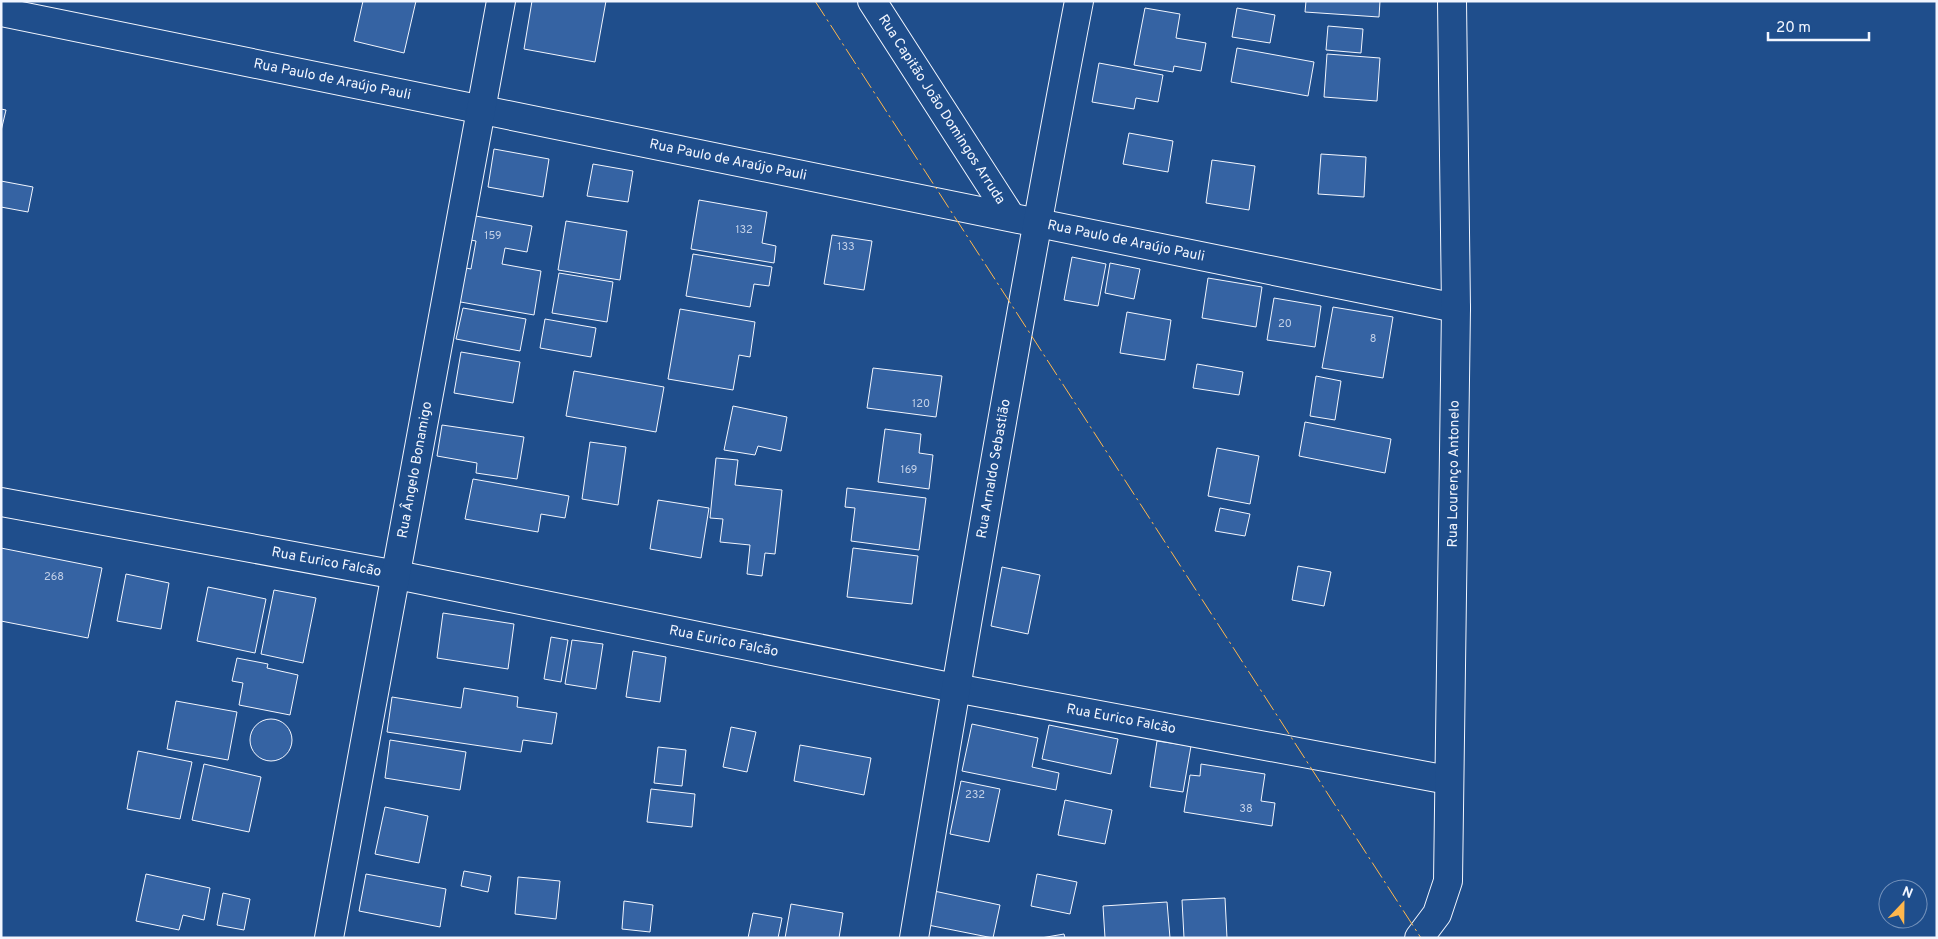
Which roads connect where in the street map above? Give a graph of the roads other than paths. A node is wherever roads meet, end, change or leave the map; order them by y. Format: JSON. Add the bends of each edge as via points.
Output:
{"nodes":[{"id":1,"x":501,"y":1,"type":"edge"},
{"id":2,"x":872,"y":1,"type":"edge"},
{"id":3,"x":1079,"y":1,"type":"edge"},
{"id":4,"x":1452,"y":1,"type":"edge"},
{"id":5,"x":1,"y":12,"type":"edge"},
{"id":6,"x":481,"y":110,"type":"junction"},
{"id":7,"x":1024,"y":220,"type":"junction"},
{"id":8,"x":1456,"y":308,"type":"junction"},
{"id":9,"x":1,"y":502,"type":"edge"},
{"id":10,"x":397,"y":575,"type":"junction"},
{"id":11,"x":955,"y":688,"type":"junction"},
{"id":12,"x":1448,"y":780,"type":"junction"},
{"id":13,"x":329,"y":938,"type":"edge"},
{"id":14,"x":914,"y":938,"type":"edge"},
{"id":15,"x":1419,"y":938,"type":"edge"}],
"edges":[{"from":1,"to":6,"type":"street","name":"Rua Ângelo Bonamigo"},
{"from":2,"to":7,"type":"street","name":"Rua Capitão João Domingos Arruda"},
{"from":3,"to":7,"type":"street","name":"Rua Arnaldo Sebastião"},
{"from":4,"to":8,"type":"street","name":"Rua Lourenço Antonelo"},
{"from":5,"to":6,"type":"street","name":"Rua Paulo de Araújo Pauli"},
{"from":6,"to":7,"type":"street","name":"Rua Paulo de Araújo Pauli"},
{"from":6,"to":10,"type":"street","name":"Rua Ângelo Bonamigo"},
{"from":7,"to":8,"type":"street","name":"Rua Paulo de Araújo Pauli"},
{"from":7,"to":11,"type":"street","name":"Rua Arnaldo Sebastião"},
{"from":8,"to":12,"type":"street","name":"Rua Lourenço Antonelo"},
{"from":9,"to":10,"type":"street","name":"Rua Eurico Falcão"},
{"from":10,"to":11,"type":"street","name":"Rua Eurico Falcão"},
{"from":10,"to":13,"type":"street","name":"Rua Ângelo Bonamigo"},
{"from":11,"to":12,"type":"street","name":"Rua Eurico Falcão"},
{"from":11,"to":14,"type":"street","name":"Rua Arnaldo Sebastião"},
{"from":12,"to":15,"type":"street","name":"Rua Lourenço Antonelo","via":[[1448,881],[1436,914]]}]}
